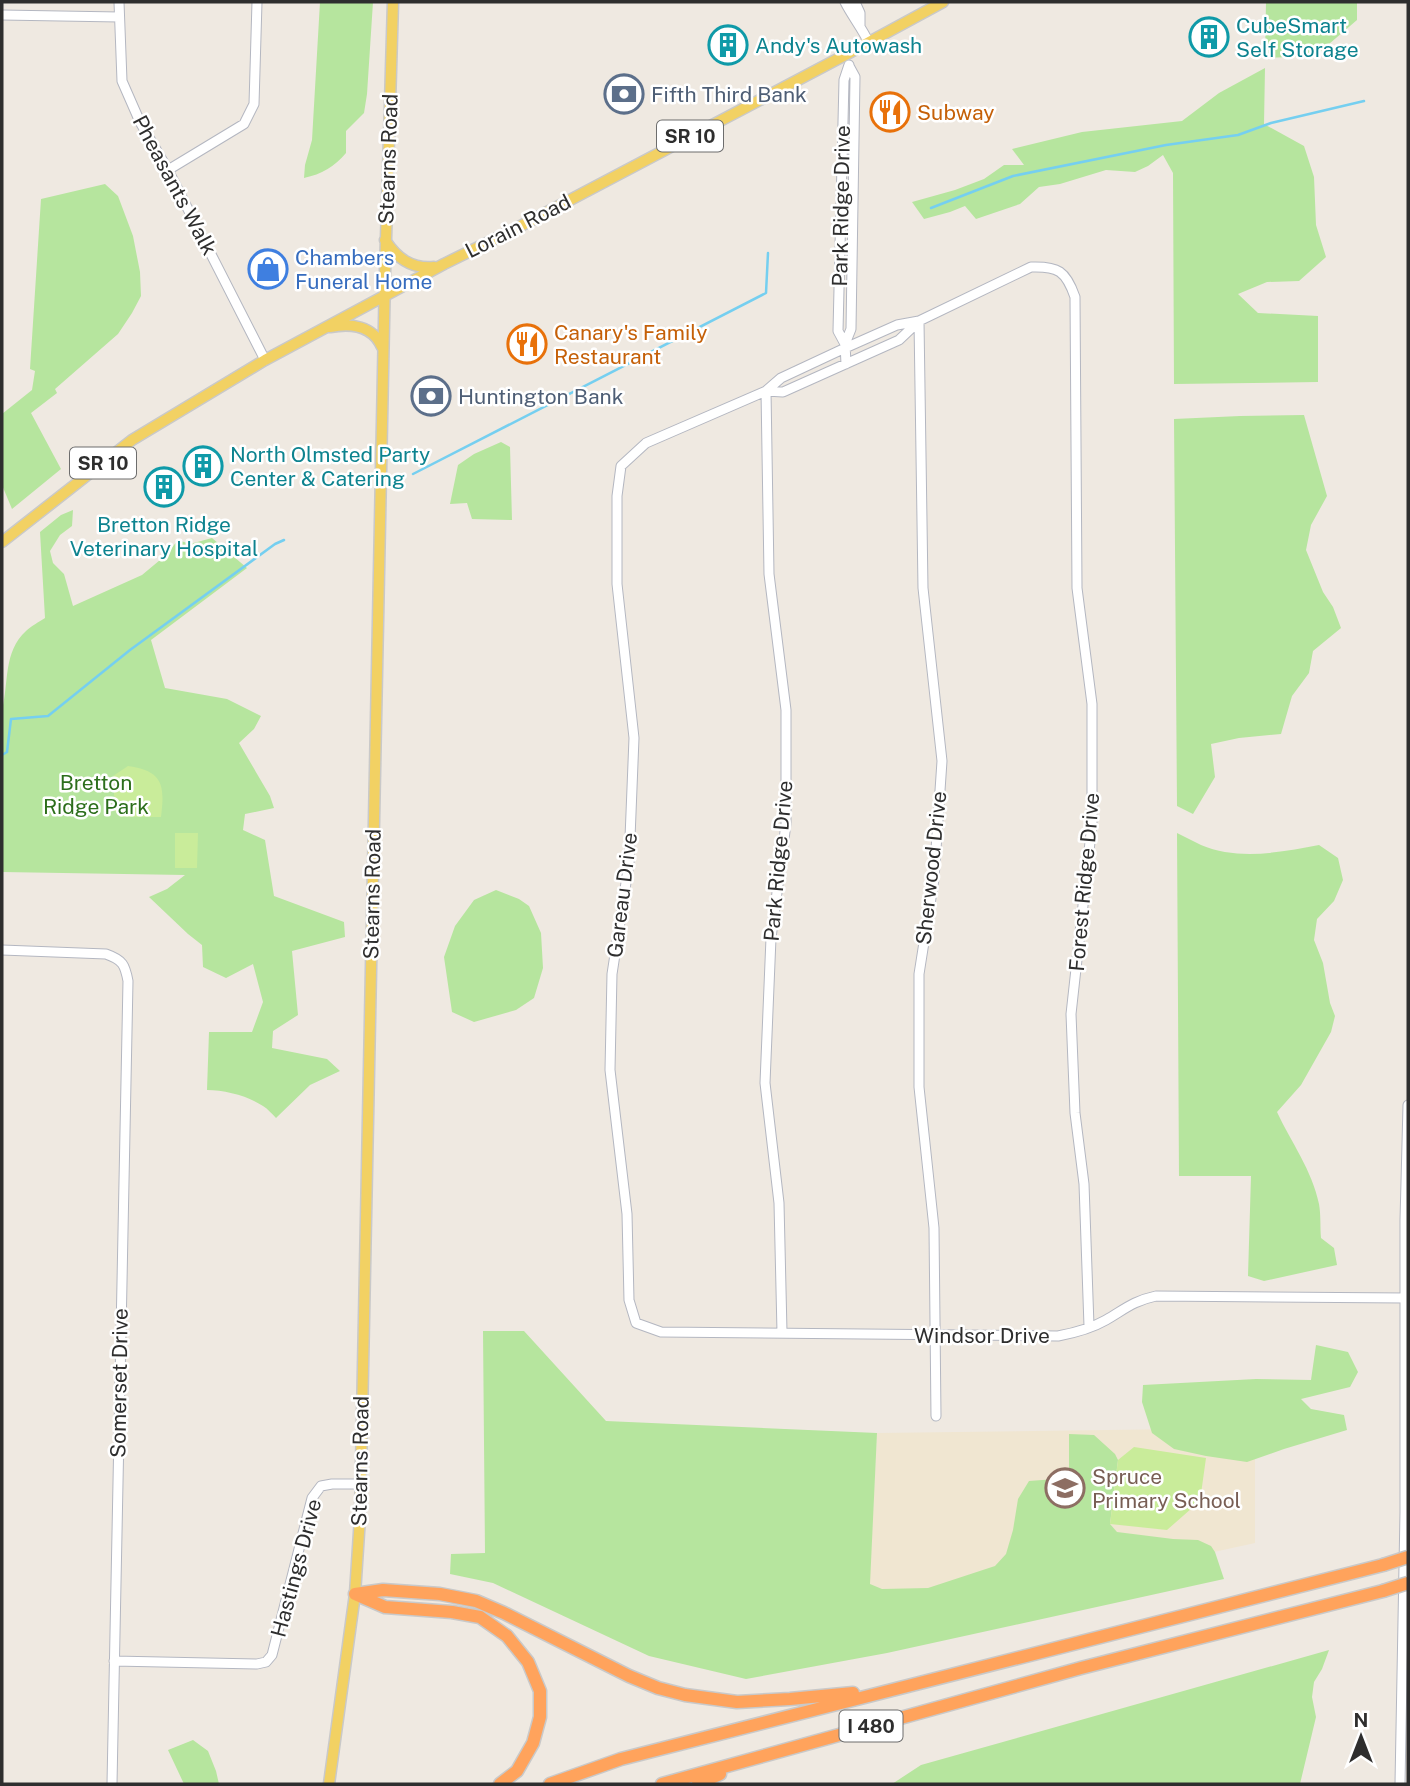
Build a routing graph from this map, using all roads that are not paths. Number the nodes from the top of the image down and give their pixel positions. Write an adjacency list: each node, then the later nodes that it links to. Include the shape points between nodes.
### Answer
1 (119, 2): 8 (street, Pheasants Walk)
2 (257, 2): 12 (street, via 254,104 244,124)
3 (393, 2): 13 (main road, Stearns Road)
4 (845, 2): 9 (street)
5 (855, 2): 9 (street)
6 (943, 2): 10 (main road, Lorain Road / SR 10)
7 (2, 15): 8 (street)
8 (119, 17): 12 (street, Pheasants Walk, via 122,82)
9 (860, 25): 10 (street)
10 (869, 43): 11 (main road, Lorain Road / SR 10)
11 (849, 53): 14 (main road, Lorain Road / SR 10); 18 (street, Park Ridge Drive, via 844,80 838,331)
12 (168, 170): 20 (street, Pheasants Walk)
13 (385, 240): 14 (main road, via 393,254 409,263 432,268); 15 (main road, Stearns Road)
14 (444, 264): 15 (main road, Lorain Road / SR 10)
15 (384, 296): 17 (main road, Lorain Road / SR 10); 19 (main road, Stearns Road)
16 (919, 321): 18 (street); 21 (street, via 899,340); 29 (street, Forest Ridge Drive, via 1031,267 1063,272 1075,297 1077,588 1092,704 1092,824 1071,1014); 31 (street, Sherwood Drive, via 923,588 942,761 934,879 919,974 919,1087 934,1228)
17 (324, 328): 19 (main road, via 357,327 378,337); 20 (main road, Lorain Road / SR 10)
18 (845, 346): 21 (street, Park Ridge Drive); 22 (street, via 781,378)
19 (383, 349): 33 (main road, Stearns Road)
20 (265, 359): 23 (main road, Lorain Road / SR 10, via 132,440)
21 (846, 364): 22 (street, via 783,392)
22 (766, 391): 28 (street, Gareau Drive, via 646,443 621,466 617,584 634,738 629,863 612,974 610,1070 627,1214 629,1300); 30 (street, Park Ridge Drive, via 769,573 786,710 786,824 771,938 765,1083 779,1203)
23 (2, 542)
24 (2, 950): 37 (street, Somerset Drive, via 106,954 119,959 128,982)
25 (1408, 1105): 26 (street)
26 (1408, 1150): 27 (street)
27 (1405, 1298): 29 (street, Windsor Drive, via 1156,1296); 46 (street)
28 (636, 1323): 30 (street, Windsor Drive, via 661,1332)
29 (1089, 1326): 31 (street, Windsor Drive, via 1058,1336)
30 (782, 1332): 31 (street, Windsor Drive)
31 (935, 1335): 32 (street, Sherwood Drive)
32 (936, 1416)
33 (360, 1484): 36 (main road, Stearns Road); 37 (street, Hastings Drive, via 320,1486 312,1498 272,1655 266,1662)
34 (1408, 1558): 38 (highway, I 480, bridge)
35 (1408, 1583): 39 (highway, I 480, bridge)
36 (355, 1594): 38 (highway, via 383,1590 476,1601 629,1676 685,1695 737,1702); 41 (main road, Stearns Road); 42 (highway, via 385,1607 480,1617 507,1636 528,1662 540,1691 540,1717 517,1771)
37 (114, 1661): 40 (street, Somerset Drive)
38 (895, 1689): 43 (highway, I 480, via 621,1759)
39 (762, 1756): 44 (highway, I 480); 45 (highway)
40 (112, 1784)
41 (329, 1784)
42 (500, 1784)
43 (550, 1784)
44 (662, 1784)
45 (698, 1784)
46 (1400, 1784)

